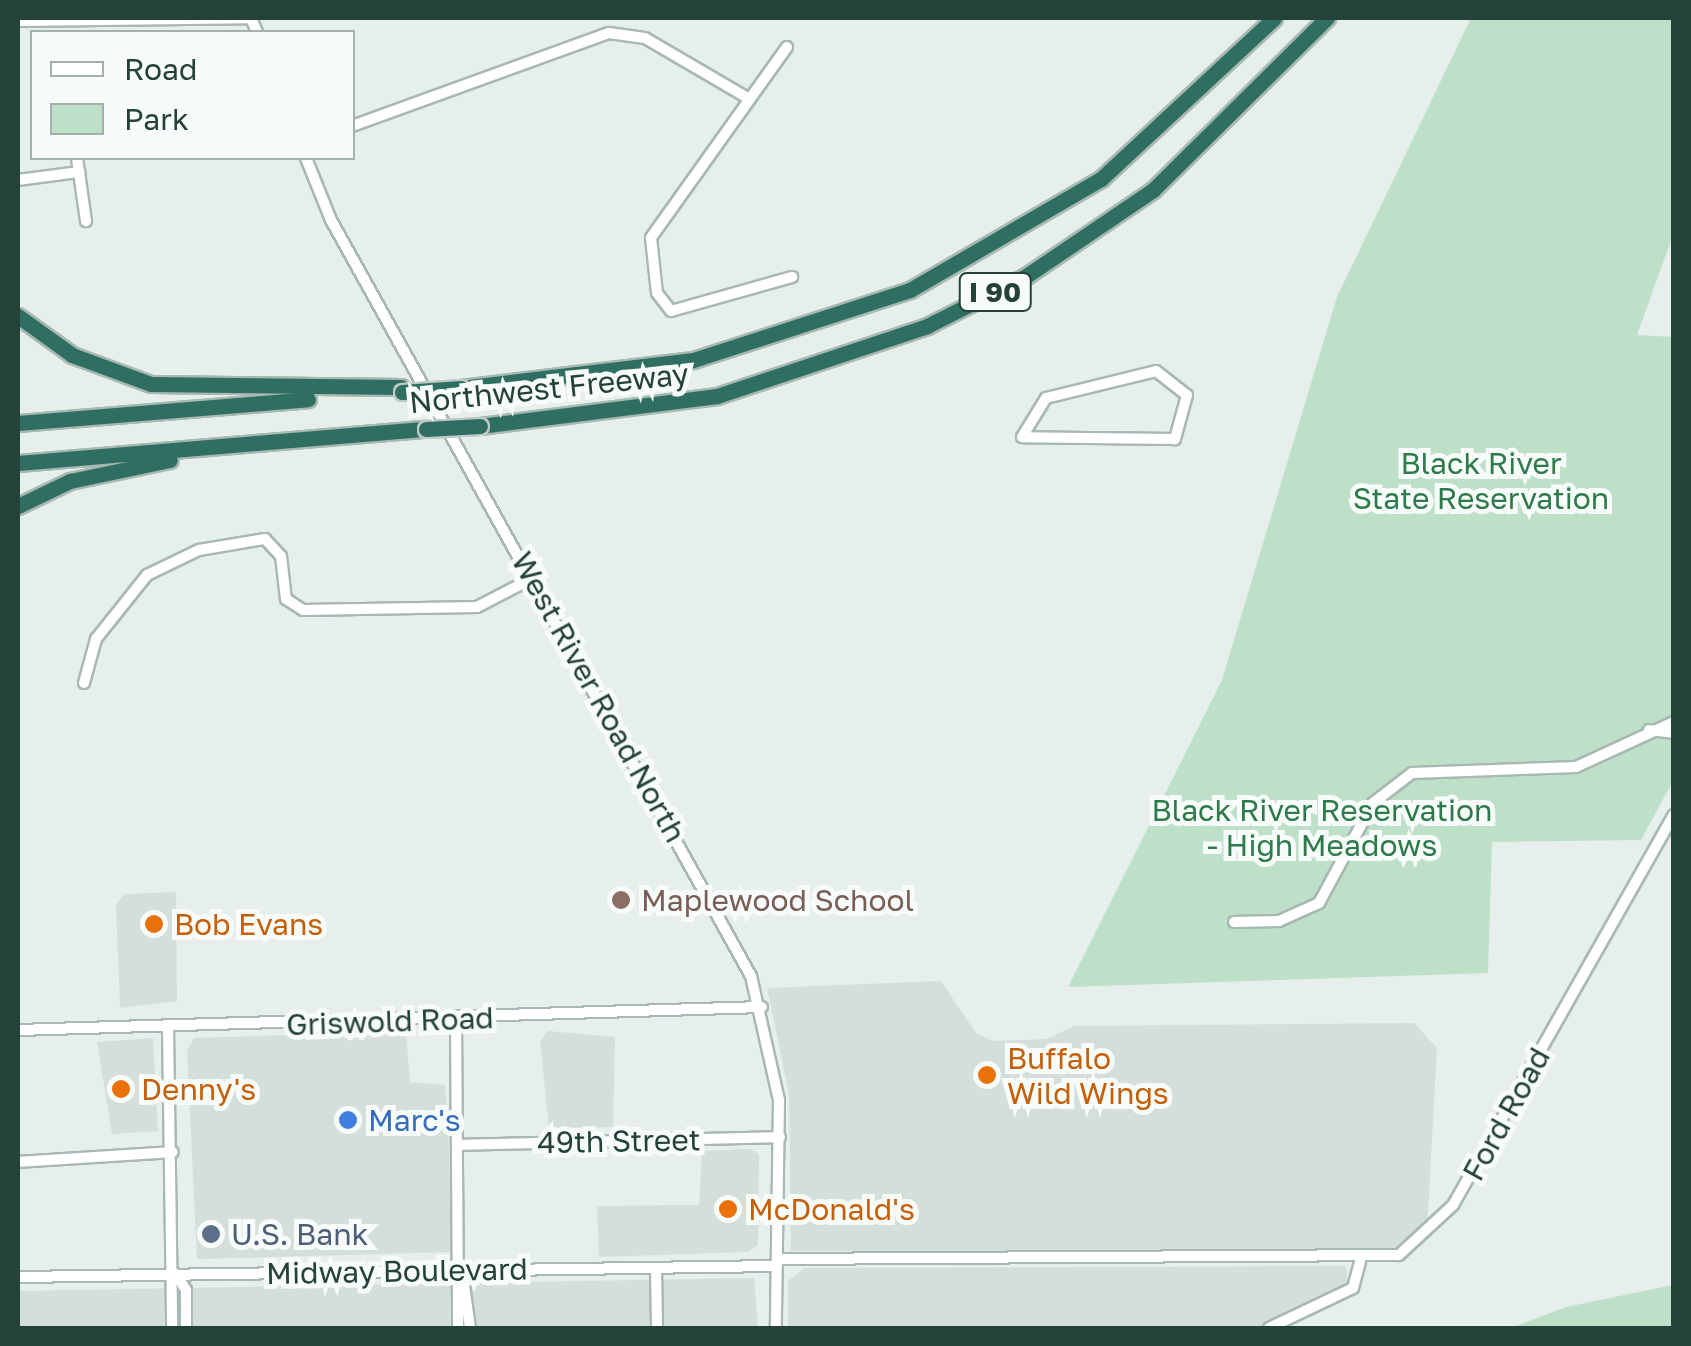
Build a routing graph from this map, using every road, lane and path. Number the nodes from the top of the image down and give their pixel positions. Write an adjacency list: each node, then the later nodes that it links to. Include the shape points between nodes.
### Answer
1 (249, 18): 5 (street)
2 (1274, 18): 16 (highway, Northwest Freeway / I 90, bridge, via 1101,178 939,276 740,349 519,383)
3 (1327, 18): 19 (highway, Northwest Freeway / I 90, bridge, via 1153,190 1026,276 927,326 717,396)
4 (18, 21): 5 (street)
5 (56, 26)
6 (786, 47): 7 (street)
7 (746, 97): 8 (street, via 645,38 608,33); 14 (street, via 652,226 657,293 666,308 684,313)
8 (355, 125)
9 (78, 160): 11 (street)
10 (307, 160): 22 (street, West River Road North, via 331,220)
11 (79, 172): 12 (street); 13 (street)
12 (18, 180)
13 (86, 221)
14 (792, 277)
15 (18, 316): 16 (highway, via 72,356 151,384)
16 (401, 390): 17 (highway, Northwest Freeway)
17 (18, 422)
18 (1044, 432): 18 (street, via 1022,437 1055,395 1156,372 1187,395 1175,439)
19 (368, 435): 20 (highway, Northwest Freeway / I 90); 21 (highway, via 114,468)
20 (18, 463)
21 (18, 506)
22 (533, 578): 23 (street, via 477,607 303,610 286,598 281,556 265,539 199,550 147,575 96,640); 29 (street, West River Road North, via 731,932)
23 (84, 683)
24 (1674, 722): 25 (street)
25 (1643, 730): 26 (street); 28 (street, via 1576,767 1412,773 1373,803 1319,903 1279,921)
26 (1674, 733)
27 (1674, 815): 37 (street, Ford Road, via 1453,1205 1405,1252)
28 (1234, 922)
29 (762, 1008): 30 (street, Griswold Road); 33 (street, West River Road North)
30 (456, 1020): 31 (street, Griswold Road); 34 (street)
31 (168, 1027): 32 (street, Griswold Road); 35 (street)
32 (18, 1030)
33 (780, 1138): 34 (street, 49th Street); 38 (street, West River Road North)
34 (459, 1145): 40 (street)
35 (174, 1152): 36 (street); 41 (street)
36 (18, 1162)
37 (1360, 1261): 38 (street, Midway Boulevard); 49 (street, via 1353,1288)
38 (777, 1262): 39 (street, Midway Boulevard); 48 (street, West River Road North)
39 (656, 1268): 40 (street, Midway Boulevard); 47 (street)
40 (462, 1270): 41 (street, Midway Boulevard); 45 (street); 46 (street)
41 (176, 1274): 42 (street, Midway Boulevard); 43 (street); 44 (street, via 186,1290)
42 (18, 1276)
43 (172, 1328)
44 (186, 1328)
45 (458, 1328)
46 (470, 1328)
47 (658, 1328)
48 (776, 1328)
49 (1268, 1328)

